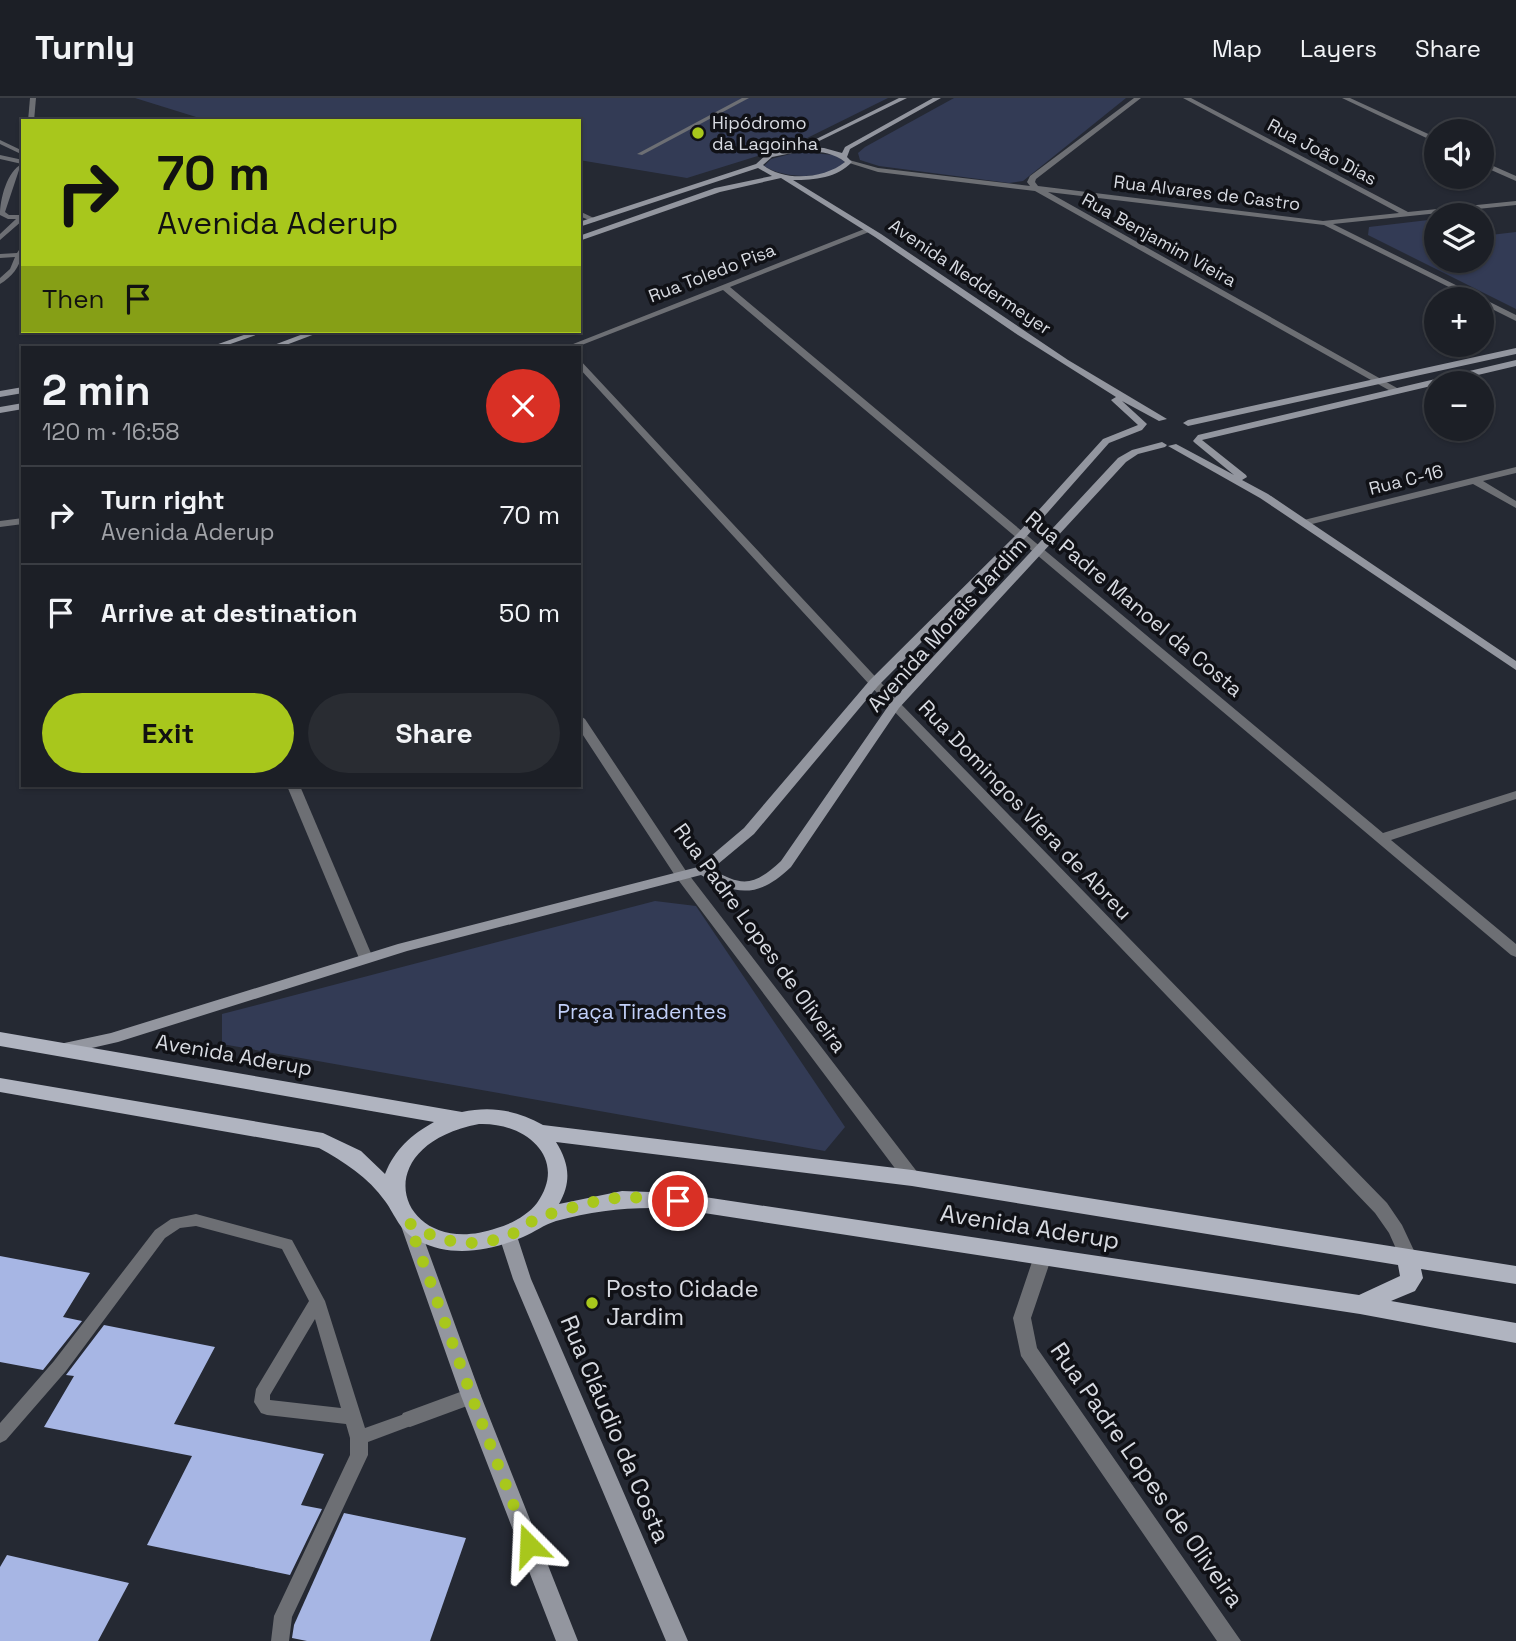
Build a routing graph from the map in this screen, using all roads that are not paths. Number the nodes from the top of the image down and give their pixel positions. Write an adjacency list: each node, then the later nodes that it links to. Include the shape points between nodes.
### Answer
1 (33, 98): 8 (lane)
2 (746, 98): 14 (lane)
3 (904, 98): 12 (main road)
4 (938, 98): 16 (main road, via 848,148)
5 (1138, 98): 26 (street, via 1032,178)
6 (1186, 98): 30 (street, Rua João Dias)
7 (1345, 98): 9 (street)
8 (31, 119)
9 (1424, 135)
10 (15, 140): 11 (lane)
11 (2, 144): 13 (lane)
12 (797, 150): 16 (main road, via 818,150); 19 (main road, via 769,156)
13 (21, 152)
14 (640, 154)
15 (0, 157): 17 (lane)
16 (846, 159): 20 (main road); 22 (street, Rua Alvares de Castro)
17 (21, 162)
18 (21, 165): 31 (lane, via 1,213)
19 (758, 166): 23 (main road, Avenida Neddermeyer); 33 (main road)
20 (839, 169): 22 (street, Rua Alvares de Castro); 24 (main road)
21 (1494, 169): 25 (street)
22 (878, 170): 26 (street, Rua Alvares de Castro)
23 (782, 176): 24 (main road); 27 (main road, Avenida Neddermeyer); 41 (main road, via 718,190)
24 (816, 176): 27 (main road, via 811,187)
25 (1516, 179)
26 (1035, 188): 34 (street, Rua Alvares de Castro); 62 (street, Rua Benjamim Vieira)
27 (814, 194): 39 (main road, Avenida Neddermeyer)
28 (1516, 203): 30 (street)
29 (581, 214): 33 (lane)
30 (1406, 214): 34 (street)
31 (21, 217)
32 (21, 218): 36 (lane)
33 (594, 220): 35 (main road)
34 (1323, 223): 49 (street)
35 (581, 224)
36 (9, 226): 37 (lane); 38 (lane); 40 (lane)
37 (21, 226)
38 (0, 228)
39 (870, 230): 48 (street, Rua Toledo Pisa); 64 (main road, Avenida Neddermeyer)
40 (0, 238)
41 (581, 238)
42 (21, 250): 43 (lane)
43 (19, 255): 44 (lane); 45 (lane)
44 (0, 256)
45 (13, 270): 46 (lane); 47 (lane)
46 (0, 271)
47 (0, 282)
48 (725, 287): 56 (street, Rua Toledo Pisa); 80 (street, Rua Padre Manoel da Costa)
49 (1453, 287)
50 (1494, 307): 51 (street)
51 (1516, 318)
52 (257, 333): 54 (main road)
53 (313, 333): 55 (main road)
54 (217, 346)
55 (276, 346)
56 (573, 346)
57 (1516, 351): 58 (main road, Avenida Morais Jardim)
58 (1467, 362): 61 (main road); 62 (main road, Avenida Morais Jardim)
59 (1516, 363): 61 (main road, Avenida Morais Jardim)
60 (581, 364): 83 (street, Rua Domingos Viera de Abreu)
61 (1483, 370): 65 (main road, Avenida Morais Jardim)
62 (1377, 381): 65 (street, Rua Benjamim Vieira); 69 (main road, Avenida Morais Jardim)
63 (21, 390): 66 (main road)
64 (1105, 390): 69 (main road, Avenida Neddermeyer); 70 (main road, Avenida Neddermeyer)
65 (1394, 390): 71 (main road, Avenida Morais Jardim)
66 (0, 394)
67 (21, 406): 68 (main road)
68 (0, 410)
69 (1175, 420): 70 (main road, Avenida Morais Jardim); 71 (main road, via 1199,429)
70 (1140, 426): 72 (main road, Avenida Neddermeyer, via 1146,440); 80 (main road, Avenida Morais Jardim, via 1106,441)
71 (1200, 439): 72 (main road, Avenida Morais Jardim); 75 (main road)
72 (1167, 445): 75 (main road); 81 (main road, Avenida Morais Jardim, via 1122,460)
73 (1516, 470): 74 (street, Rua C-16)
74 (1474, 481): 76 (street); 78 (street, Rua C-16)
75 (1264, 496): 78 (main road)
76 (1516, 505)
77 (21, 521): 79 (street)
78 (1304, 523): 82 (main road)
79 (0, 524)
80 (1022, 535): 81 (street, Rua Padre Manoel da Costa); 83 (main road, Avenida Morais Jardim)
81 (1040, 551): 84 (main road, Avenida Morais Jardim); 88 (street, Rua Padre Manoel da Costa)
82 (1516, 666)
83 (874, 683): 84 (street, Rua Domingos Viera de Abreu); 89 (main road, Avenida Morais Jardim, via 749,831)
84 (895, 705): 89 (main road, Avenida Morais Jardim, via 773,878 755,886 729,887); 104 (street, Rua Domingos Viera de Abreu, via 1381,1208)
85 (581, 722): 90 (street, Rua Padre Lopes de Oliveira)
86 (293, 787): 92 (street)
87 (1516, 795): 88 (street)
88 (1381, 838): 91 (street, Rua Padre Manoel da Costa)
89 (703, 870): 90 (main road)
90 (681, 874): 92 (main road); 98 (street, Rua Padre Lopes de Oliveira)
91 (1516, 952)
92 (366, 958): 94 (main road, via 112,1038)
93 (0, 1039): 94 (main road, Avenida Aderup)
94 (58, 1050): 96 (main road, Avenida Aderup)
95 (0, 1085): 99 (main road, via 323,1141 354,1157)
96 (460, 1119): 97 (main road, Avenida Aderup, via 501,1117); 99 (main road, Avenida Aderup, via 417,1141 402,1157)
97 (540, 1132): 98 (main road, Avenida Aderup); 100 (main road, Avenida Aderup, via 553,1146 559,1182 552,1201)
98 (912, 1178): 104 (main road, Avenida Aderup)
99 (394, 1196): 101 (main road)
100 (537, 1218): 102 (main road, Avenida Aderup); 103 (main road, Avenida Aderup, via 600,1200 640,1197)
101 (409, 1223): 102 (main road, Avenida Aderup, via 429,1236 453,1243 481,1243); 109 (main road)
102 (508, 1236): 116 (main road, Rua Cláudio da Costa, via 522,1279)
103 (1043, 1256): 107 (main road, Avenida Aderup); 117 (street, Rua Padre Lopes de Oliveira, via 1022,1318 1028,1350)
104 (1408, 1257): 105 (main road, Avenida Aderup); 107 (main road, via 1412,1278 1407,1283)
105 (1516, 1275)
106 (317, 1301): 110 (lane); 110 (lane, via 262,1394 262,1402 267,1408); 112 (lane, via 287,1244 196,1220 176,1223 160,1234 60,1367)
107 (1360, 1305): 108 (main road, Avenida Aderup)
108 (1516, 1333)
109 (471, 1396): 111 (street); 115 (main road)
110 (352, 1417): 113 (lane)
111 (410, 1419): 113 (lane)
112 (0, 1435)
113 (359, 1438): 114 (lane, via 359,1455 283,1616)
114 (280, 1641)
115 (567, 1641)
116 (677, 1641)
117 (1230, 1641)

